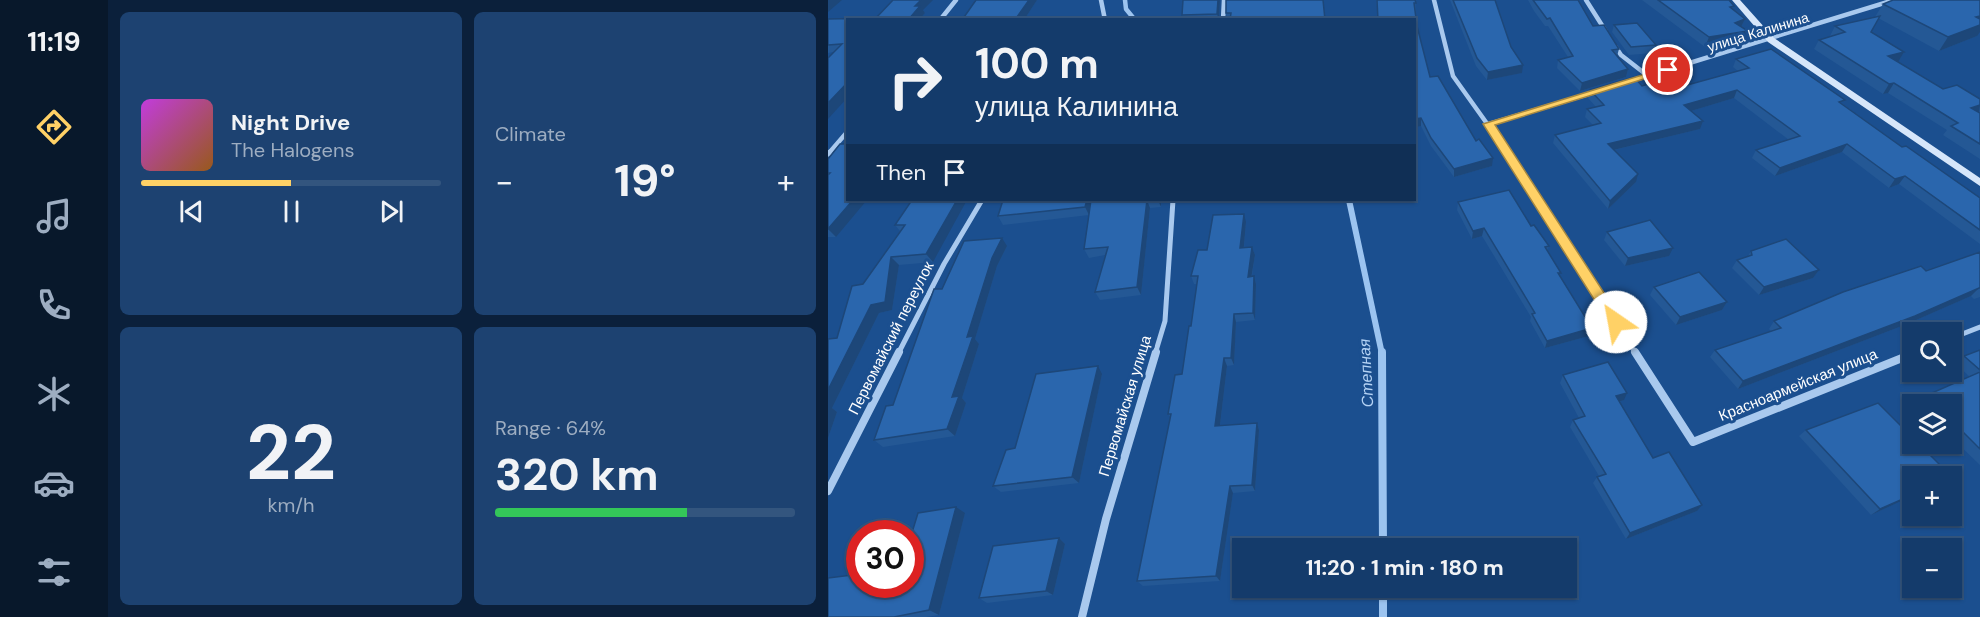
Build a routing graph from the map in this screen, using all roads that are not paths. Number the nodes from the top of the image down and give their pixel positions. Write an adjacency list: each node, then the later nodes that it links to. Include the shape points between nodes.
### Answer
1 (956, 0): 8 (street)
2 (1101, 0): 9 (street)
3 (1224, 0): 10 (street)
4 (1434, 0): 15 (street, via 1453,76)
5 (1586, 0): 12 (street, via 1621,55)
6 (1736, 0): 11 (main road)
7 (1894, 0): 11 (street, улица Калинина)
8 (942, 18)
9 (1106, 18)
10 (1223, 18)
11 (1771, 40): 12 (street, улица Калинина); 20 (main road)
12 (1648, 76): 13 (street, улица Калинина)
13 (1625, 83)
14 (1602, 90): 15 (street)
15 (1489, 124): 25 (street, Красноармейская улица, via 1693,442)
16 (846, 133): 17 (street)
17 (831, 148): 18 (street); 19 (street)
18 (840, 148)
19 (828, 154)
20 (1980, 183)
21 (981, 201): 26 (street, Первомайский переулок, via 944,264)
22 (1173, 201): 27 (street, Первомайская улица, via 1165,321 1106,519)
23 (1980, 327): 24 (street)
24 (1962, 334)
25 (1902, 358)
26 (828, 491)
27 (1082, 617)

